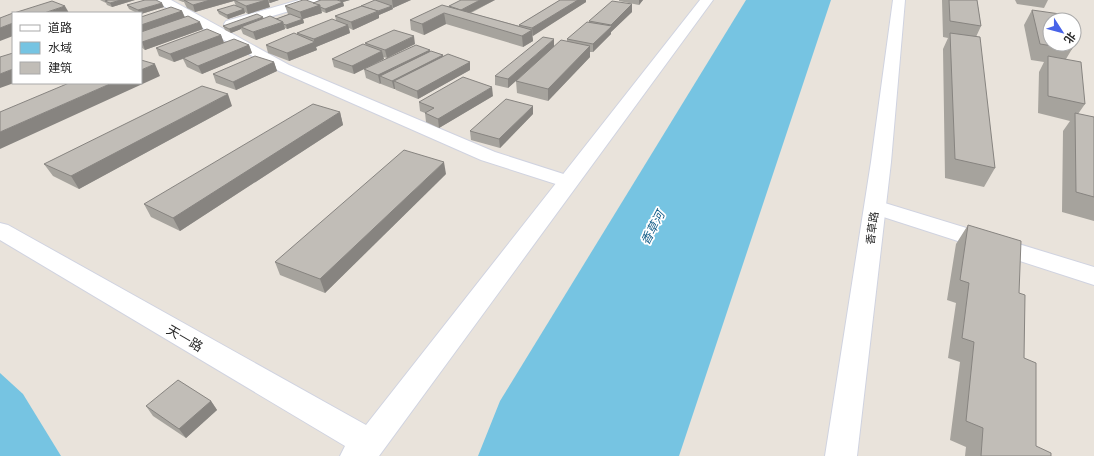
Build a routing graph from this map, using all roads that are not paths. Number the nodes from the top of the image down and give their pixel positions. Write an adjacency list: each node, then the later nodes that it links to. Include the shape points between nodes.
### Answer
1 (162, 0): 5 (street)
2 (312, 0): 5 (street)
3 (707, 0): 6 (street)
4 (899, 0): 7 (street, 香草路)
5 (215, 30): 6 (street, via 284,68 423,129 488,156)
6 (569, 182): 10 (street)
7 (875, 207): 9 (street); 11 (street, 香草路)
8 (0, 230): 10 (street, 天一路)
9 (1094, 276)
10 (363, 450)
11 (841, 456)

